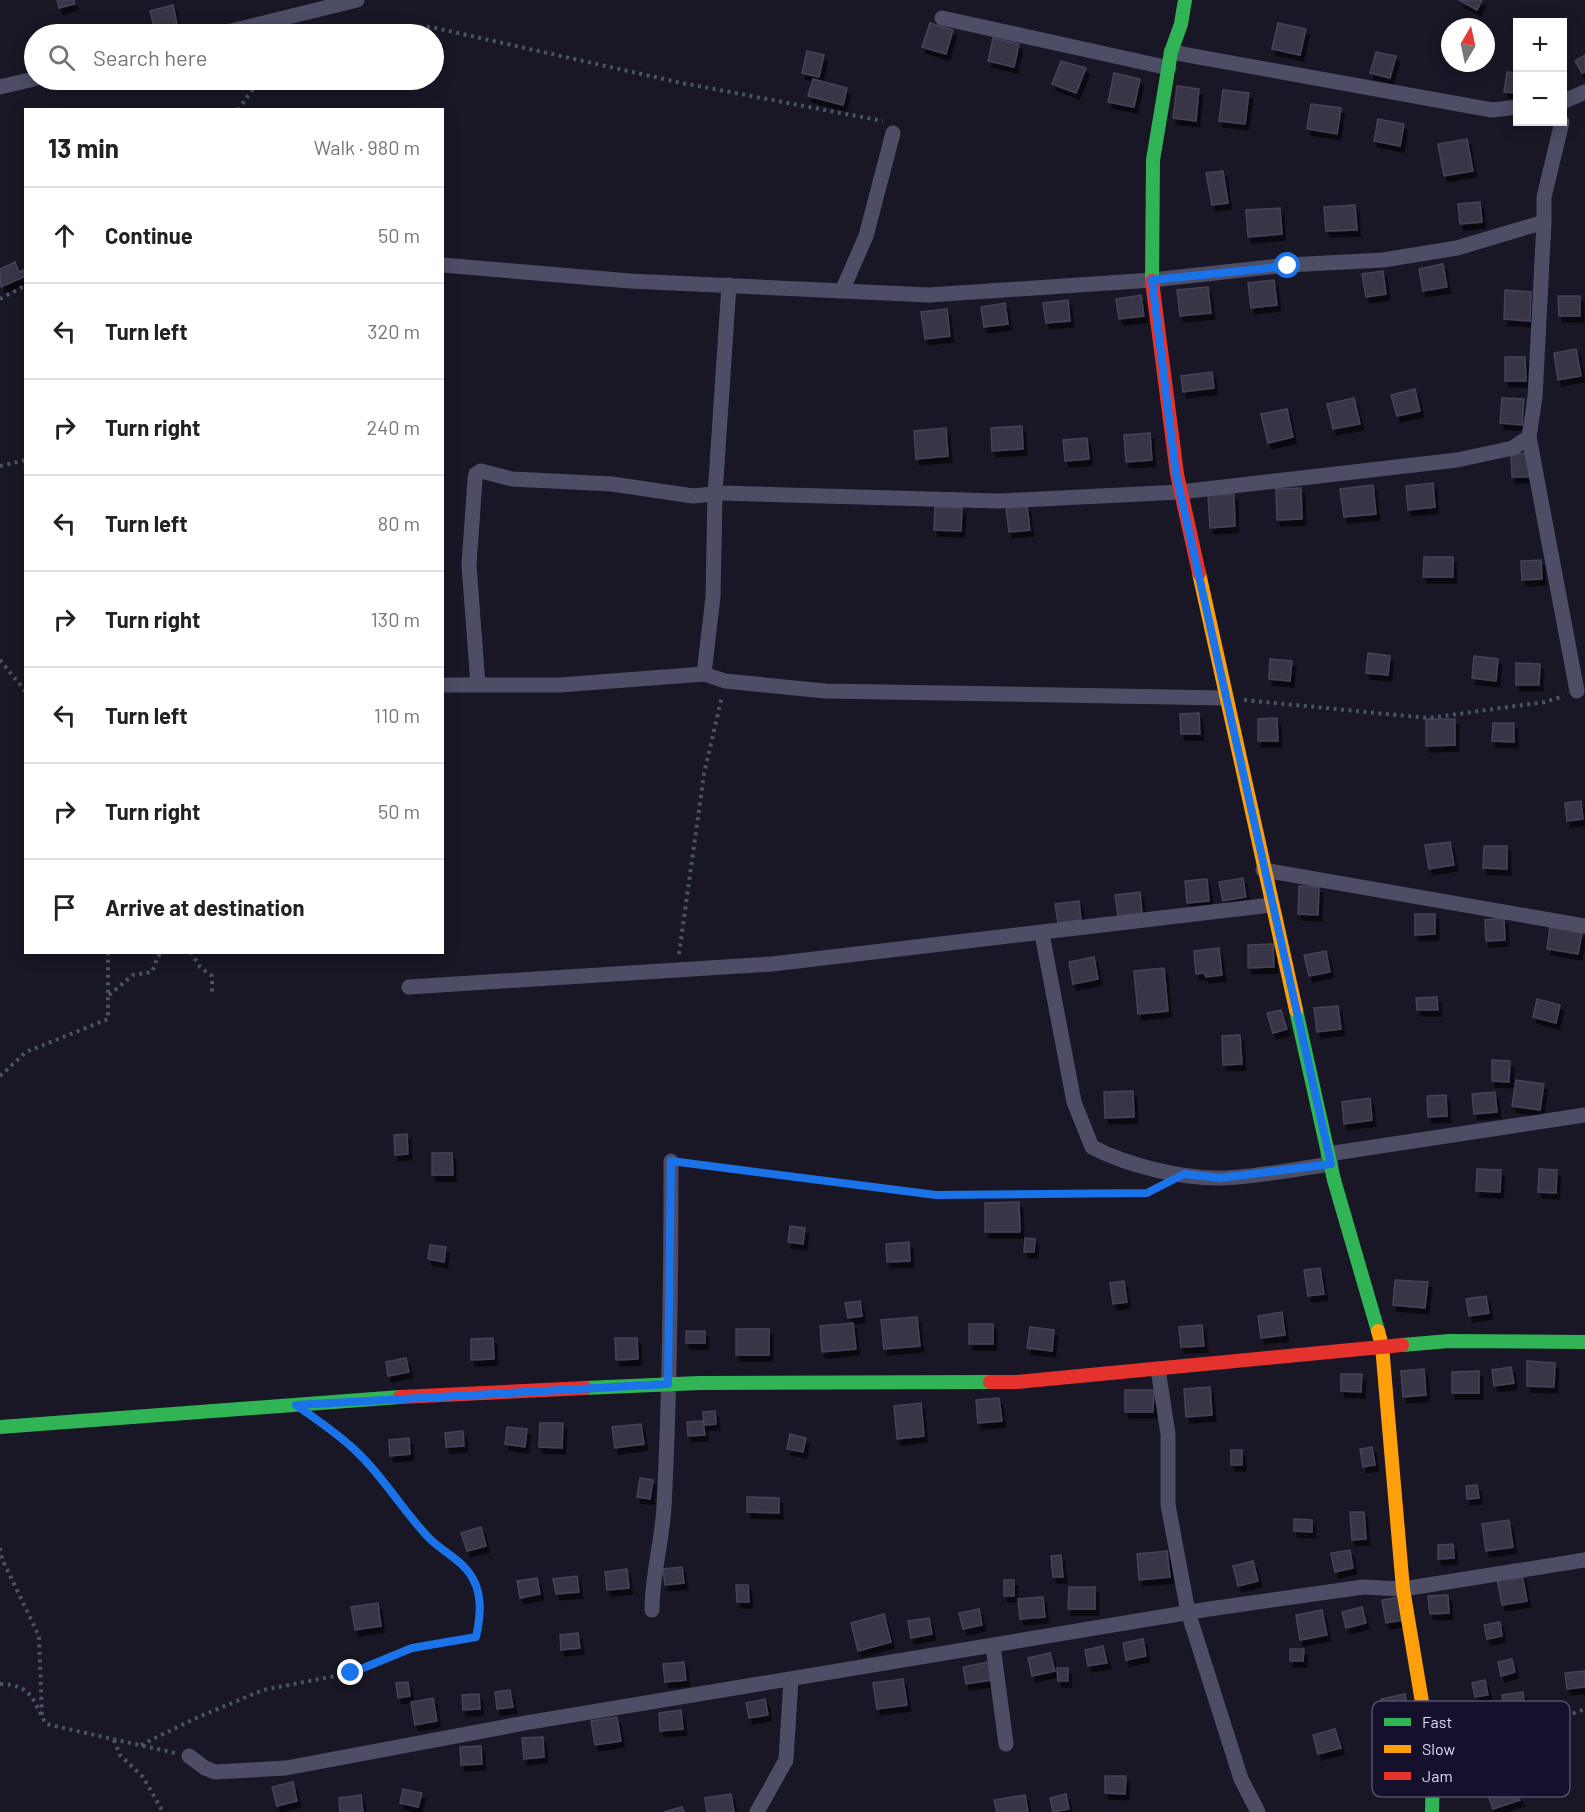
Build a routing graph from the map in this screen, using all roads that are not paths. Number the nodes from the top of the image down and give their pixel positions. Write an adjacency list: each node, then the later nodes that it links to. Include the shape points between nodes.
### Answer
1 (357, 0): 4 (street)
2 (1185, 0): 5 (street)
3 (942, 18): 6 (street)
4 (260, 24)
5 (1171, 52): 6 (street); 11 (street, via 1492,110)
6 (1169, 68): 16 (street, via 1153,160)
7 (24, 81): 8 (street)
8 (0, 87)
9 (1585, 92): 10 (street)
10 (1567, 101)
11 (1513, 108)
12 (1561, 126): 14 (street, via 1544,197)
13 (893, 133): 18 (street, via 867,236)
14 (1544, 222): 16 (street, via 1456,249 1383,260); 19 (street, via 1535,397)
15 (444, 266): 17 (street)
16 (1152, 280): 18 (street, via 929,295); 20 (street)
17 (729, 285): 18 (street); 21 (street)
18 (842, 291)
19 (1529, 437): 20 (street, via 1513,448 1457,460); 25 (street)
20 (1180, 492): 21 (street, via 999,501); 26 (street)
21 (715, 494): 22 (street, via 713,597); 24 (street, via 693,496 612,484 512,479 481,471 476,474 469,565)
22 (704, 674): 24 (street, via 560,685); 26 (street, via 725,681 825,691)
23 (444, 685): 24 (street)
24 (478, 685)
25 (1577, 691)
26 (1226, 698): 27 (street)
27 (1263, 870): 28 (street); 29 (street)
28 (1271, 905): 30 (street); 33 (street)
29 (1585, 926)
30 (1042, 934): 31 (street, via 772,964); 33 (street, via 1074,1102 1092,1147 1153,1170 1220,1178)
31 (409, 987)
32 (1585, 1115): 33 (street)
33 (1330, 1159): 36 (street)
34 (671, 1161): 38 (street)
35 (1585, 1342): 36 (street, via 1449,1341)
36 (1382, 1346): 37 (street); 41 (street)
37 (1158, 1369): 38 (street, via 1017,1382); 43 (street, via 1167,1434 1168,1505)
38 (668, 1384): 39 (street); 42 (street, via 664,1510 652,1581)
39 (0, 1427)
40 (1585, 1560): 41 (street)
41 (1403, 1589): 43 (street, via 1363,1587); 46 (street)
42 (652, 1610)
43 (1188, 1612): 44 (street); 51 (street, via 1242,1779)
44 (993, 1646): 45 (street); 47 (street)
45 (791, 1679): 48 (street, via 525,1722 286,1768 215,1772); 50 (street, via 786,1760)
46 (1422, 1701)
47 (1006, 1744)
48 (189, 1756)
49 (1433, 1797): 52 (street)
50 (757, 1812)
51 (1258, 1812)
52 (1432, 1812)

